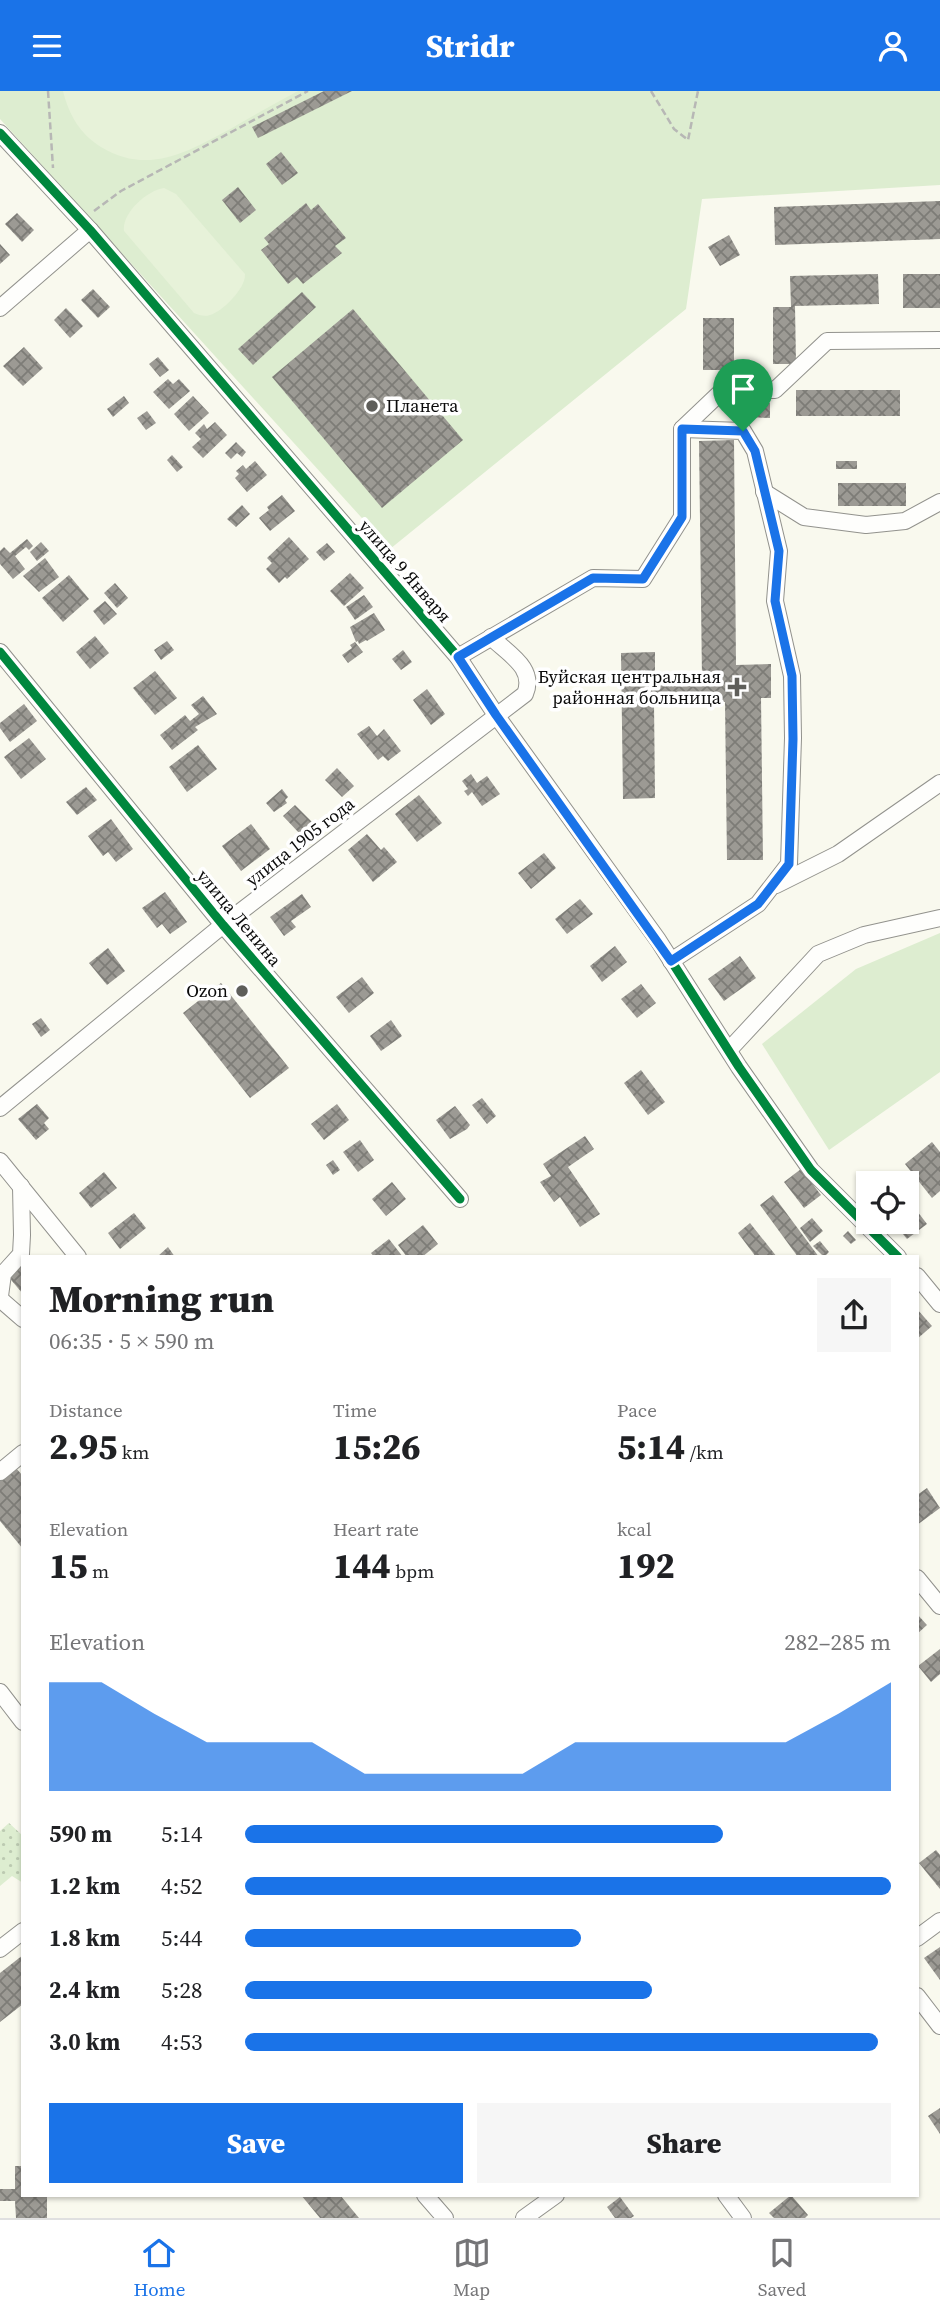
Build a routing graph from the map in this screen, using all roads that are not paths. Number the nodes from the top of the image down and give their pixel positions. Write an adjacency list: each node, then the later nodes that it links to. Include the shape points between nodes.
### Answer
1 (0, 134): 2 (street, улица 9 Января)
2 (86, 226): 3 (street); 10 (street, улица 9 Января)
3 (0, 308)
4 (940, 339): 5 (street, via 827,341 775,390 723,390)
5 (682, 429): 6 (street, via 743,431 755,451); 8 (street, via 682,517 643,579 593,578)
6 (764, 492): 7 (street, via 804,517 866,525 905,521); 13 (street, via 779,551 775,601 792,676 793,726 789,864)
7 (940, 502)
8 (491, 638): 10 (street); 11 (street, улица 1905 года, via 527,671 529,684 525,694)
9 (0, 652): 15 (street, улица Ленина)
10 (458, 657): 11 (street, улица 9 Января)
11 (496, 715): 15 (street, улица 1905 года); 16 (street, улица 9 Января)
12 (940, 783): 13 (street, via 838,855)
13 (771, 888): 16 (street, via 758,904)
14 (940, 918): 17 (street, via 864,935 818,954)
15 (223, 925): 18 (street, улица 1905 года); 21 (street, улица Ленина)
16 (671, 961): 17 (street, улица 9 Января)
17 (729, 1050): 23 (street, улица 9 Января, via 811,1170)
18 (0, 1108)
19 (0, 1161): 20 (street)
20 (21, 1187): 22 (street); 25 (street, via 20,1254 3,1274)
21 (460, 1199)
22 (76, 1255)
23 (896, 1255)
24 (919, 1281): 26 (street)
25 (0, 1297): 27 (street)
26 (940, 1304)
27 (21, 1317)
28 (21, 1455): 29 (street)
29 (0, 1472)
30 (919, 1580): 31 (street)
31 (940, 1606)
32 (0, 1692): 33 (street)
33 (21, 1719)
34 (940, 1921): 36 (street)
35 (21, 1933): 37 (street)
36 (919, 1937)
37 (0, 1949)
38 (919, 1999): 39 (street)
39 (940, 2026)
40 (427, 2197): 43 (street)
41 (553, 2197): 44 (street)
42 (727, 2197): 45 (street)
43 (445, 2218)
44 (524, 2218)
45 (743, 2218)

